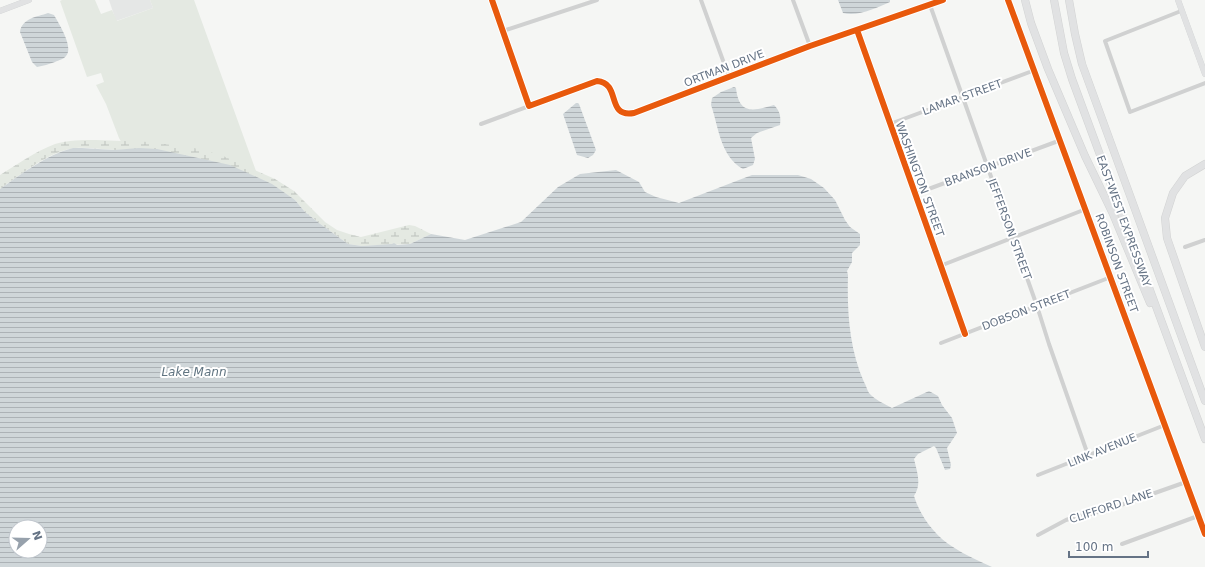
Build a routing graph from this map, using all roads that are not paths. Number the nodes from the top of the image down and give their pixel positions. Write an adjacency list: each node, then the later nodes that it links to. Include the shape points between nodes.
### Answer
1 (29, 0): 14 (street)
2 (492, 0): 16 (street)
3 (597, 0): 16 (street)
4 (701, 0): 20 (street)
5 (793, 0): 17 (street)
6 (943, 0): 12 (street, ORTMAN DRIVE)
7 (1008, 0): 18 (street, ROBINSON STREET)
8 (1025, 0): 41 (highway, via 1048,69 1113,214)
9 (1054, 0): 41 (highway, EAST-WEST EXPRESSWAY, via 1072,80)
10 (1069, 0): 40 (highway, EAST-WEST EXPRESSWAY, via 1082,64)
11 (1178, 0): 13 (street)
12 (930, 4): 15 (street, ORTMAN DRIVE); 22 (street, JEFFERSON STREET)
13 (1181, 10): 19 (street); 21 (street, via 1104,41 1130,112)
14 (0, 11)
15 (857, 30): 17 (street, ORTMAN DRIVE); 25 (street, WASHINGTON STREET)
16 (503, 31): 23 (street)
17 (810, 46): 20 (street, ORTMAN DRIVE)
18 (1035, 70): 22 (street, LAMAR STREET); 26 (street, ROBINSON STREET)
19 (1205, 74)
20 (729, 77): 23 (street, ORTMAN DRIVE, via 628,114 620,112 611,89 603,82)
21 (1205, 83)
22 (963, 97): 25 (street, LAMAR STREET); 28 (street, JEFFERSON STREET)
23 (529, 106): 24 (street, ORTMAN DRIVE)
24 (481, 124)
25 (890, 124): 29 (street, WASHINGTON STREET)
26 (1061, 140): 28 (street, BRANSON DRIVE); 30 (street, ROBINSON STREET)
27 (1205, 164): 39 (highway, via 1185,176 1173,193 1165,218 1167,238)
28 (988, 167): 29 (street, BRANSON DRIVE); 31 (street, JEFFERSON STREET)
29 (914, 194): 34 (street, WASHINGTON STREET)
30 (1086, 209): 31 (street); 35 (street, ROBINSON STREET)
31 (1013, 237): 34 (street); 36 (street, JEFFERSON STREET)
32 (1205, 240): 33 (street)
33 (1185, 247)
34 (940, 266): 37 (street, WASHINGTON STREET)
35 (1111, 277): 36 (street, DOBSON STREET); 42 (street, ROBINSON STREET)
36 (1037, 306): 37 (street, DOBSON STREET); 44 (street, JEFFERSON STREET)
37 (964, 334): 38 (street, DOBSON STREET)
38 (941, 343)
39 (1205, 347)
40 (1205, 401)
41 (1199, 422): 43 (highway, EAST-WEST EXPRESSWAY)
42 (1165, 425): 44 (street, LINK AVENUE); 46 (street, ROBINSON STREET)
43 (1205, 439)
44 (1088, 455): 45 (street, LINK AVENUE)
45 (1038, 475)
46 (1186, 482): 47 (street, ROBINSON STREET); 49 (street, CLIFFORD LANE, via 1118,506 1066,520)
47 (1198, 516): 48 (street, ROBINSON STREET); 50 (street)
48 (1205, 534)
49 (1038, 535)
50 (1122, 544)

